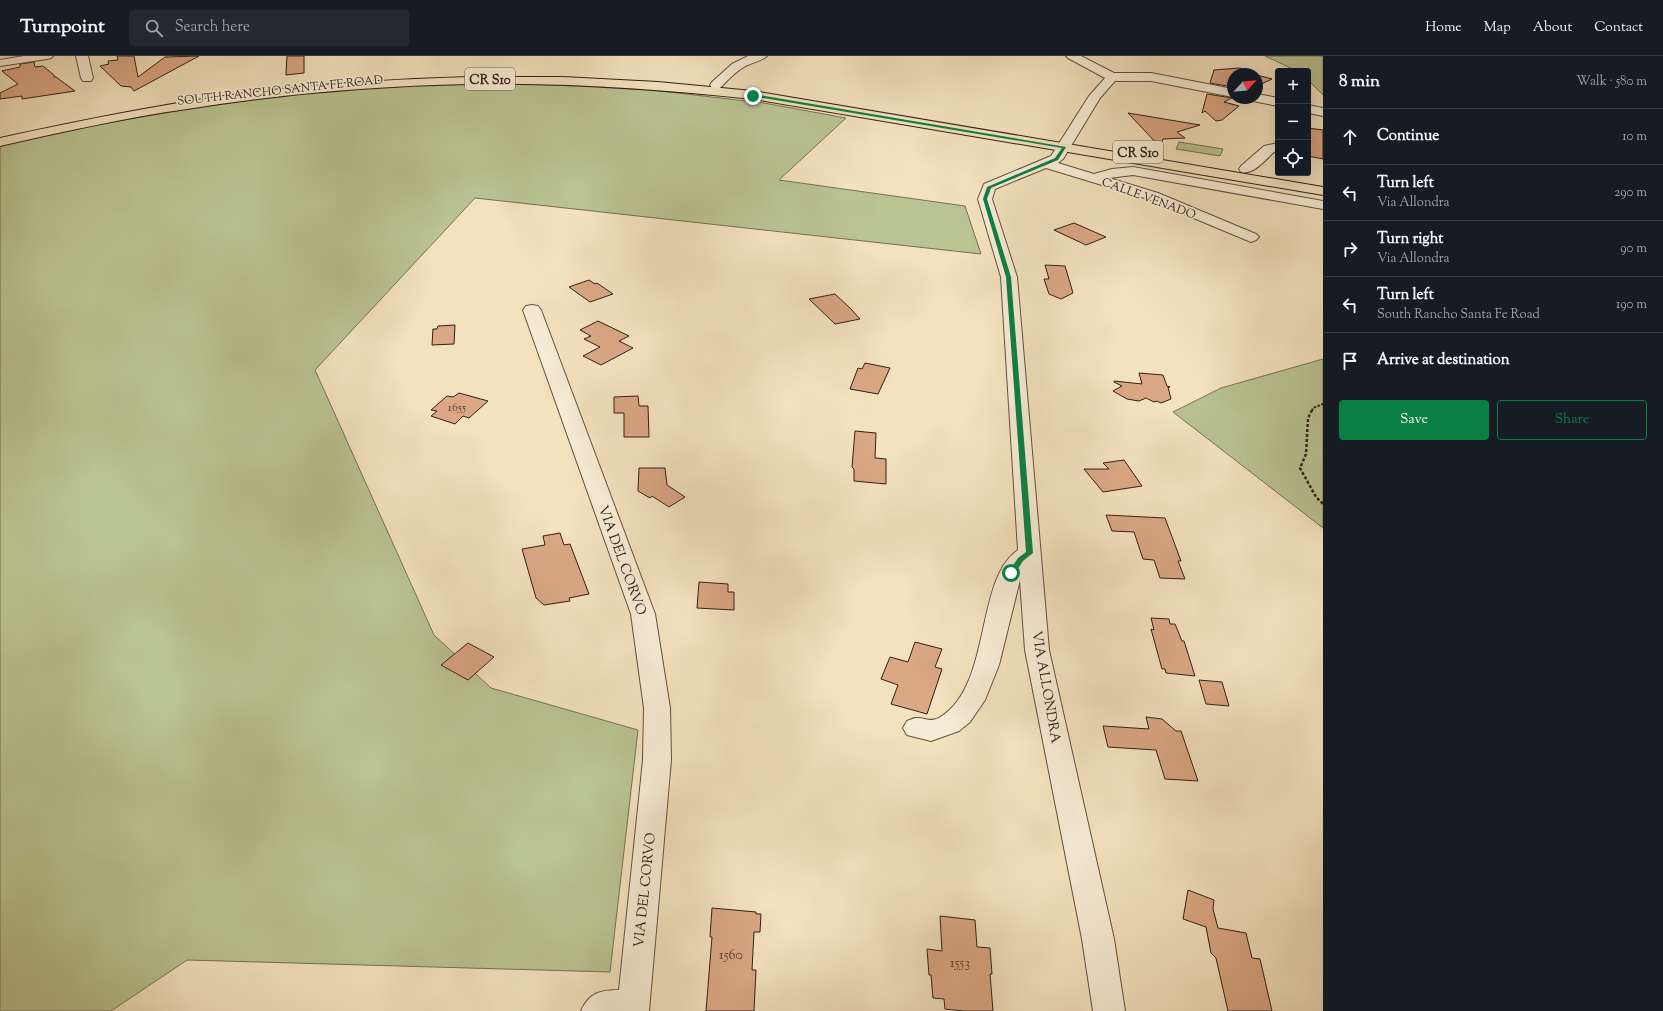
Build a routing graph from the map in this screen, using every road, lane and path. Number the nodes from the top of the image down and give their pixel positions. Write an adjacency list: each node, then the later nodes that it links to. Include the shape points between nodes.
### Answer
1 (47, 56): 5 (street)
2 (82, 56): 7 (street)
3 (761, 56): 8 (street, via 750,58 732,68)
4 (1072, 56): 6 (street)
5 (0, 64)
6 (1112, 77): 9 (street, via 1151,77); 16 (street, VIA ALLONDRA, via 1095,96)
7 (87, 78)
8 (716, 85): 14 (main road, SOUTH RANCHO SANTA FE ROAD / CR S10, via 547,75 491,74 387,78 287,86 172,101); 16 (main road, SOUTH RANCHO SANTA FE ROAD / CR S10, via 788,95)
9 (1227, 92)
10 (1263, 99): 11 (street)
11 (1275, 101)
12 (1311, 110): 13 (street)
13 (1323, 112)
14 (0, 135)
15 (0, 142): 16 (main road, SOUTH RANCHO SANTA FE ROAD / CR S10, via 117,117 259,94 355,85 496,79 615,82 710,90)
16 (1066, 144): 18 (street, VIA ALLONDRA, via 1056,159); 19 (main road, SOUTH RANCHO SANTA FE ROAD / CR S10); 22 (main road, SOUTH RANCHO SANTA FE ROAD / CR S10)
17 (1275, 148): 19 (street, via 1269,149)
18 (1046, 164): 20 (street, CALLE VENADO); 28 (street, VIA ALLONDRA, via 989,188 985,199 1009,277)
19 (1246, 169): 21 (main road, SOUTH RANCHO SANTA FE ROAD / CR S10)
20 (1094, 178): 23 (street, via 1133,171); 24 (street, CALLE VENADO, via 1153,196)
21 (1323, 182)
22 (1323, 191)
23 (1323, 205)
24 (1251, 237)
25 (532, 310): 30 (street, VIA DEL CORVO, via 643,614 657,708 657,760)
26 (1323, 404): 27 (path, via 1313,408 1308,418 1306,454 1300,468 1316,497)
27 (1323, 504)
28 (1030, 553): 29 (street, via 1021,559 1011,573 987,665 972,700 961,715 950,724 931,731); 32 (street, VIA ALLONDRA, via 1037,650 1098,938)
29 (916, 728)
30 (633, 1008): 31 (street, via 606,1005)
31 (597, 1011)
32 (1108, 1011)

